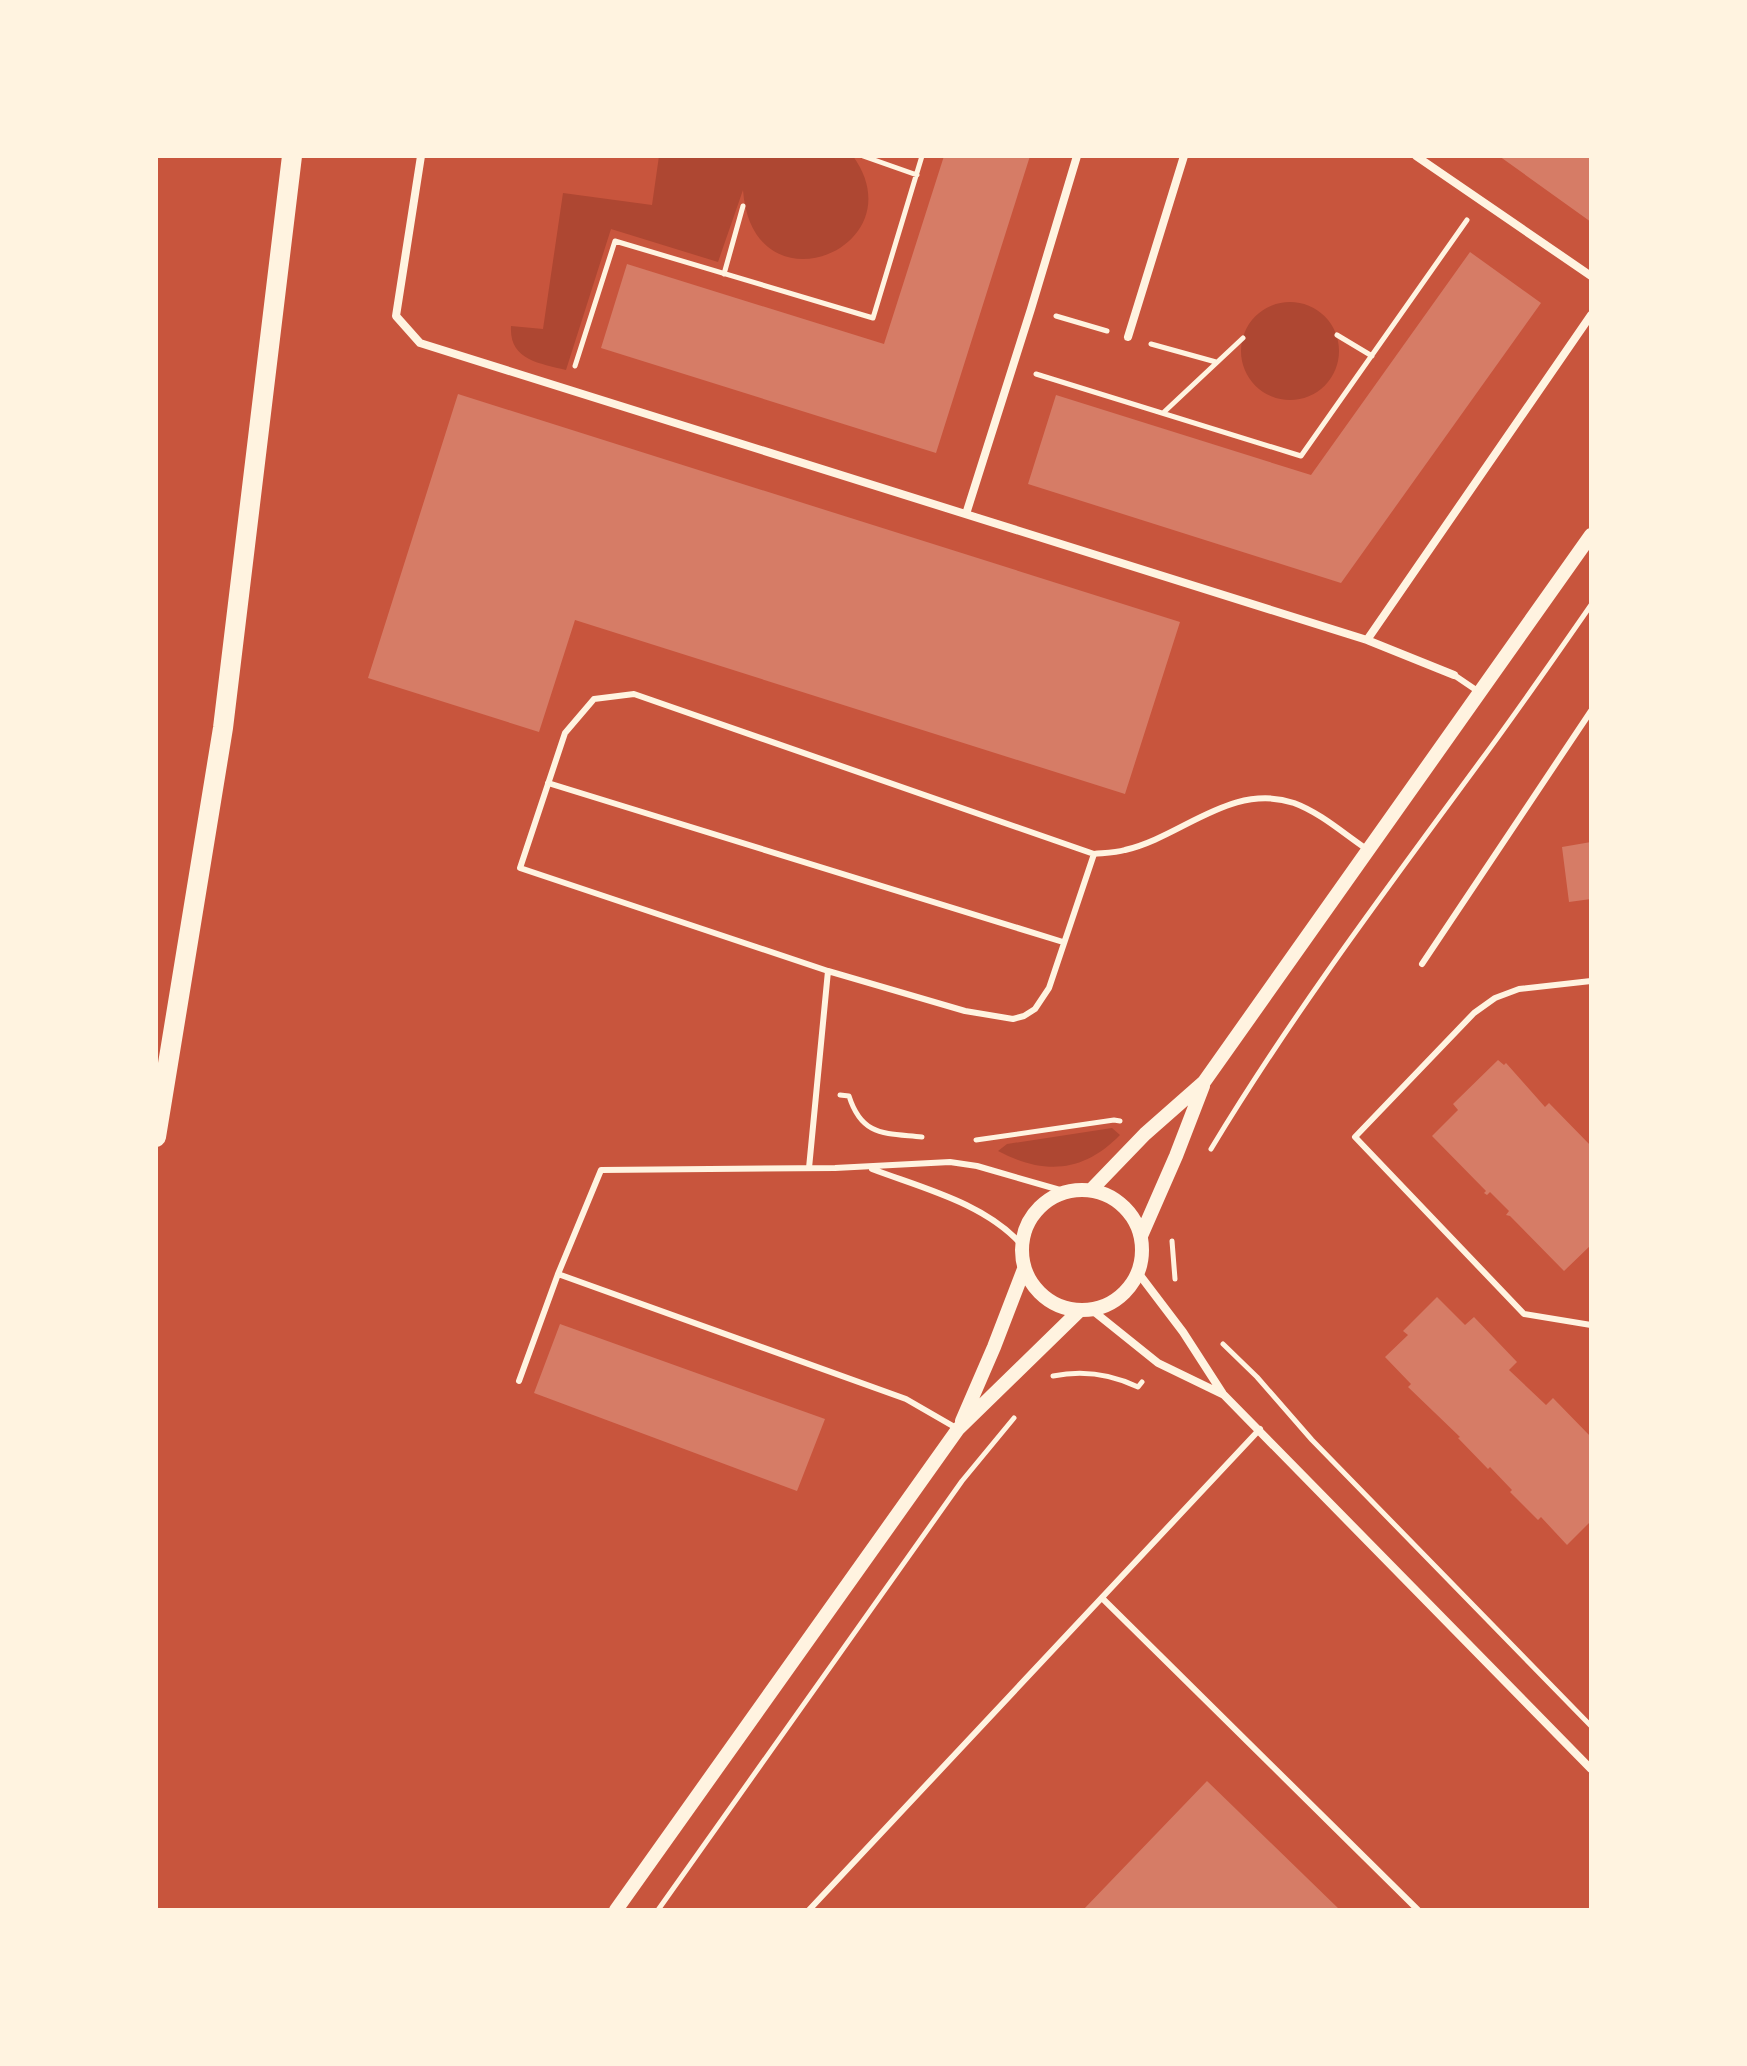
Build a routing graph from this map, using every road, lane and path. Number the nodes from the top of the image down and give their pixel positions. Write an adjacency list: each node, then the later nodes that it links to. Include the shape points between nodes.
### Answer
1 (292, 156): 38 (main road, via 223,728)
2 (421, 156): 19 (street, via 396,316 420,343)
3 (863, 156): 8 (path)
4 (922, 156): 8 (path)
5 (1077, 156): 18 (street)
6 (1184, 156): 15 (street)
7 (1416, 156): 9 (street)
8 (917, 175): 11 (path, via 873,318)
9 (1480, 201): 12 (street); 17 (path)
10 (743, 206): 11 (path)
11 (724, 274): 19 (path, via 615,241)
12 (1591, 276)
13 (1591, 315): 24 (street)
14 (1337, 335): 17 (path)
15 (1128, 337)
16 (1243, 338): 20 (path)
17 (1372, 356): 20 (path, via 1301,456)
18 (1012, 366): 20 (path); 21 (street)
19 (568, 390): 21 (street)
20 (1162, 413)
21 (966, 514): 24 (street)
22 (1591, 535): 26 (street)
23 (1591, 605): 41 (path, via 1335,958)
24 (1367, 640): 25 (street)
25 (1454, 675): 26 (lane)
26 (1479, 692): 29 (street)
27 (1591, 711): 32 (lane)
28 (548, 783): 30 (lane, via 565,733 594,699 634,694); 31 (lane); 33 (lane, via 520,868)
29 (1368, 850): 30 (lane, via 1316,813 1262,798 1206,813 1126,850); 35 (street)
30 (1094, 854): 31 (lane)
31 (1063, 942): 33 (lane, via 1041,1001 1013,1019 965,1011)
32 (1422, 964)
33 (828, 971): 36 (lane)
34 (1591, 981): 54 (lane, via 1519,989 1495,998 1474,1013 1355,1137 1524,1314)
35 (1204, 1082): 44 (street); 47 (street)
36 (816, 1092): 39 (path, via 849,1096 864,1125 881,1133); 43 (lane)
37 (1125, 1123): 40 (path, via 1114,1120)
38 (156, 1137)
39 (937, 1138)
40 (965, 1141)
41 (1206, 1158)
42 (868, 1167): 43 (lane); 45 (lane, via 950,1162); 48 (lane, via 962,1203)
43 (809, 1168): 50 (lane, via 601,1170)
44 (1091, 1190): 45 (street); 47 (street, via 1123,1205)
45 (1067, 1192): 48 (street, via 1036,1211)
46 (1173, 1232): 52 (path)
47 (1141, 1236): 51 (street)
48 (1021, 1244): 49 (street)
49 (1024, 1269): 53 (street, via 1051,1303); 61 (street)
50 (558, 1274): 56 (lane); 61 (lane, via 906,1399)
51 (1139, 1274): 53 (street, via 1112,1303); 59 (street)
52 (1177, 1284)
53 (1086, 1311): 59 (street, via 1158,1363); 61 (street)
54 (1591, 1325)
55 (1216, 1337): 64 (path)
56 (519, 1381)
57 (1042, 1384): 58 (path, via 1055,1375 1091,1373)
58 (1138, 1387)
59 (1223, 1394): 62 (street)
60 (1022, 1408): 67 (path, via 962,1481)
61 (958, 1429): 66 (street)
62 (1260, 1429): 63 (lane); 65 (street)
63 (1102, 1598): 68 (lane); 69 (lane)
64 (1591, 1726)
65 (1591, 1769)
66 (616, 1910)
67 (658, 1910)
68 (809, 1910)
69 (1418, 1910)

